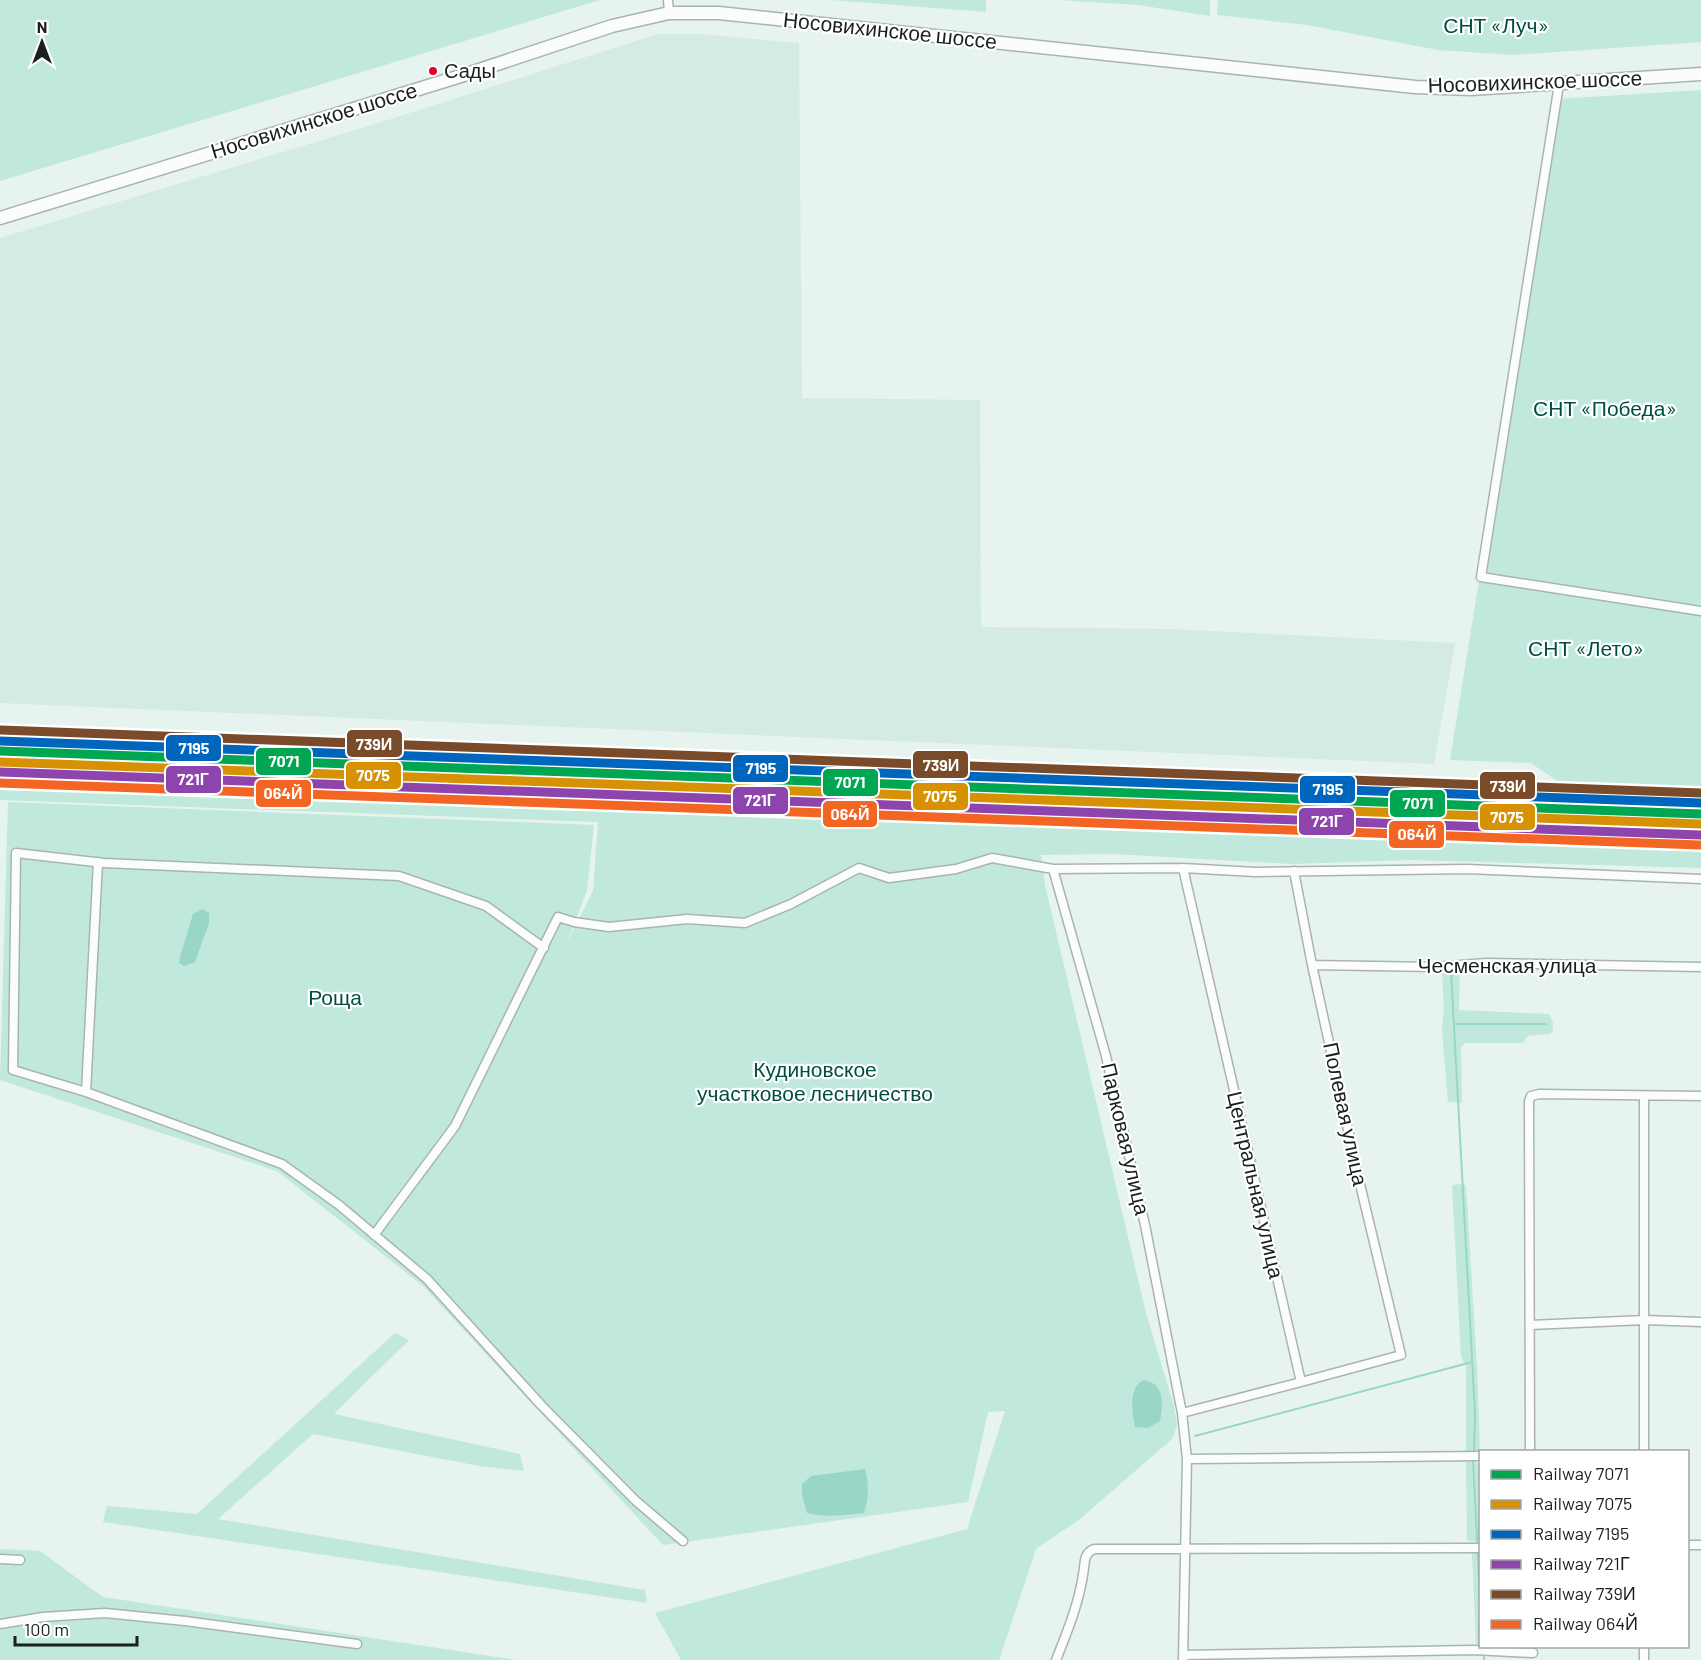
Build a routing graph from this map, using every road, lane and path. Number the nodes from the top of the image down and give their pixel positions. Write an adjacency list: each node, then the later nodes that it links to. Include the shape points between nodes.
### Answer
1 (668, 6): 3 (main road, Носовихинское шоссе, via 1415,87 1471,89); 4 (main road, Носовихинское шоссе, via 453,78)
2 (1701, 74): 3 (main road, Носовихинское шоссе)
3 (1559, 84): 5 (street, via 1481,577)
4 (0, 218)
5 (1701, 611)
6 (98, 862): 11 (street, via 399,876 486,906); 14 (street); 14 (street, via 16,853 13,1070)
7 (1183, 868): 8 (street); 9 (street); 21 (street, Центральная улица)
8 (1053, 869): 11 (street, via 992,858 956,869 889,878 859,868 745,922 687,919 609,927 558,917); 22 (street, Парковая улица, via 1109,1068)
9 (1294, 872): 10 (street, via 1467,869); 12 (street, Полевая улица)
10 (1701, 879)
11 (544, 948): 17 (street, via 455,1126)
12 (1312, 965): 13 (street, Чесменская улица); 21 (street, Полевая улица, via 1401,1355)
13 (1701, 967)
14 (86, 1092): 17 (street, via 282,1164)
15 (1644, 1096): 16 (street); 18 (street); 20 (street, via 1531,1096)
16 (1701, 1096)
17 (374, 1235): 27 (street, via 427,1279 542,1406 636,1501)
18 (1645, 1320): 19 (street); 20 (street); 24 (street)
19 (1701, 1322)
20 (1530, 1325): 23 (street)
21 (1301, 1382): 22 (street)
22 (1182, 1413): 26 (street, Парковая улица)
23 (1530, 1450)
24 (1644, 1450)
25 (1479, 1456): 26 (street)
26 (1187, 1459): 29 (street, Парковая улица)
27 (683, 1541)
28 (1479, 1548): 29 (street)
29 (1184, 1549): 35 (street, Парковая улица); 36 (street, via 1088,1552 1081,1591)
30 (0, 1559): 31 (street)
31 (20, 1560)
32 (0, 1624): 33 (street, via 105,1614)
33 (357, 1644)
34 (1533, 1653): 35 (street, via 1474,1650)
35 (1183, 1657)
36 (1056, 1660)

